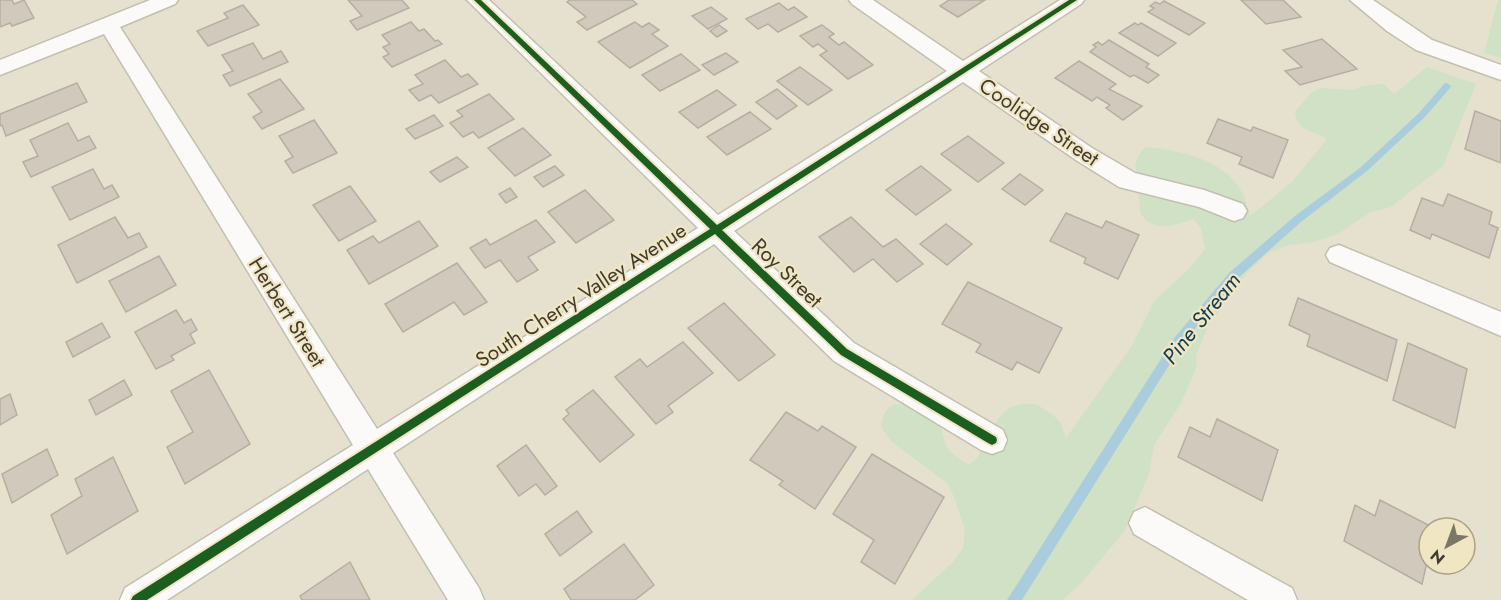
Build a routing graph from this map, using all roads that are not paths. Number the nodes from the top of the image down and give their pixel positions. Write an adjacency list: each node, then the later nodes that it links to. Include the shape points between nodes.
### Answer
1 (168, 0): 6 (street)
2 (477, 0): 11 (street, Roy Street)
3 (859, 0): 8 (street, Coolidge Street)
4 (1074, 0): 8 (street, South Cherry Valley Avenue)
5 (1360, 0): 9 (street, via 1424,45)
6 (108, 24): 7 (street); 15 (street, Herbert Street)
7 (0, 68)
8 (963, 71): 10 (street, Coolidge Street, via 1128,181 1204,199); 11 (street, South Cherry Valley Avenue)
9 (1501, 73)
10 (1234, 211)
11 (715, 229): 14 (street, Roy Street, via 844,352); 15 (street, South Cherry Valley Avenue)
12 (1339, 255): 13 (street)
13 (1501, 324)
14 (992, 440)
15 (373, 449): 17 (street, South Cherry Valley Avenue); 18 (street, Herbert Street)
16 (1145, 523): 19 (street)
17 (137, 600)
18 (467, 600)
19 (1280, 600)

